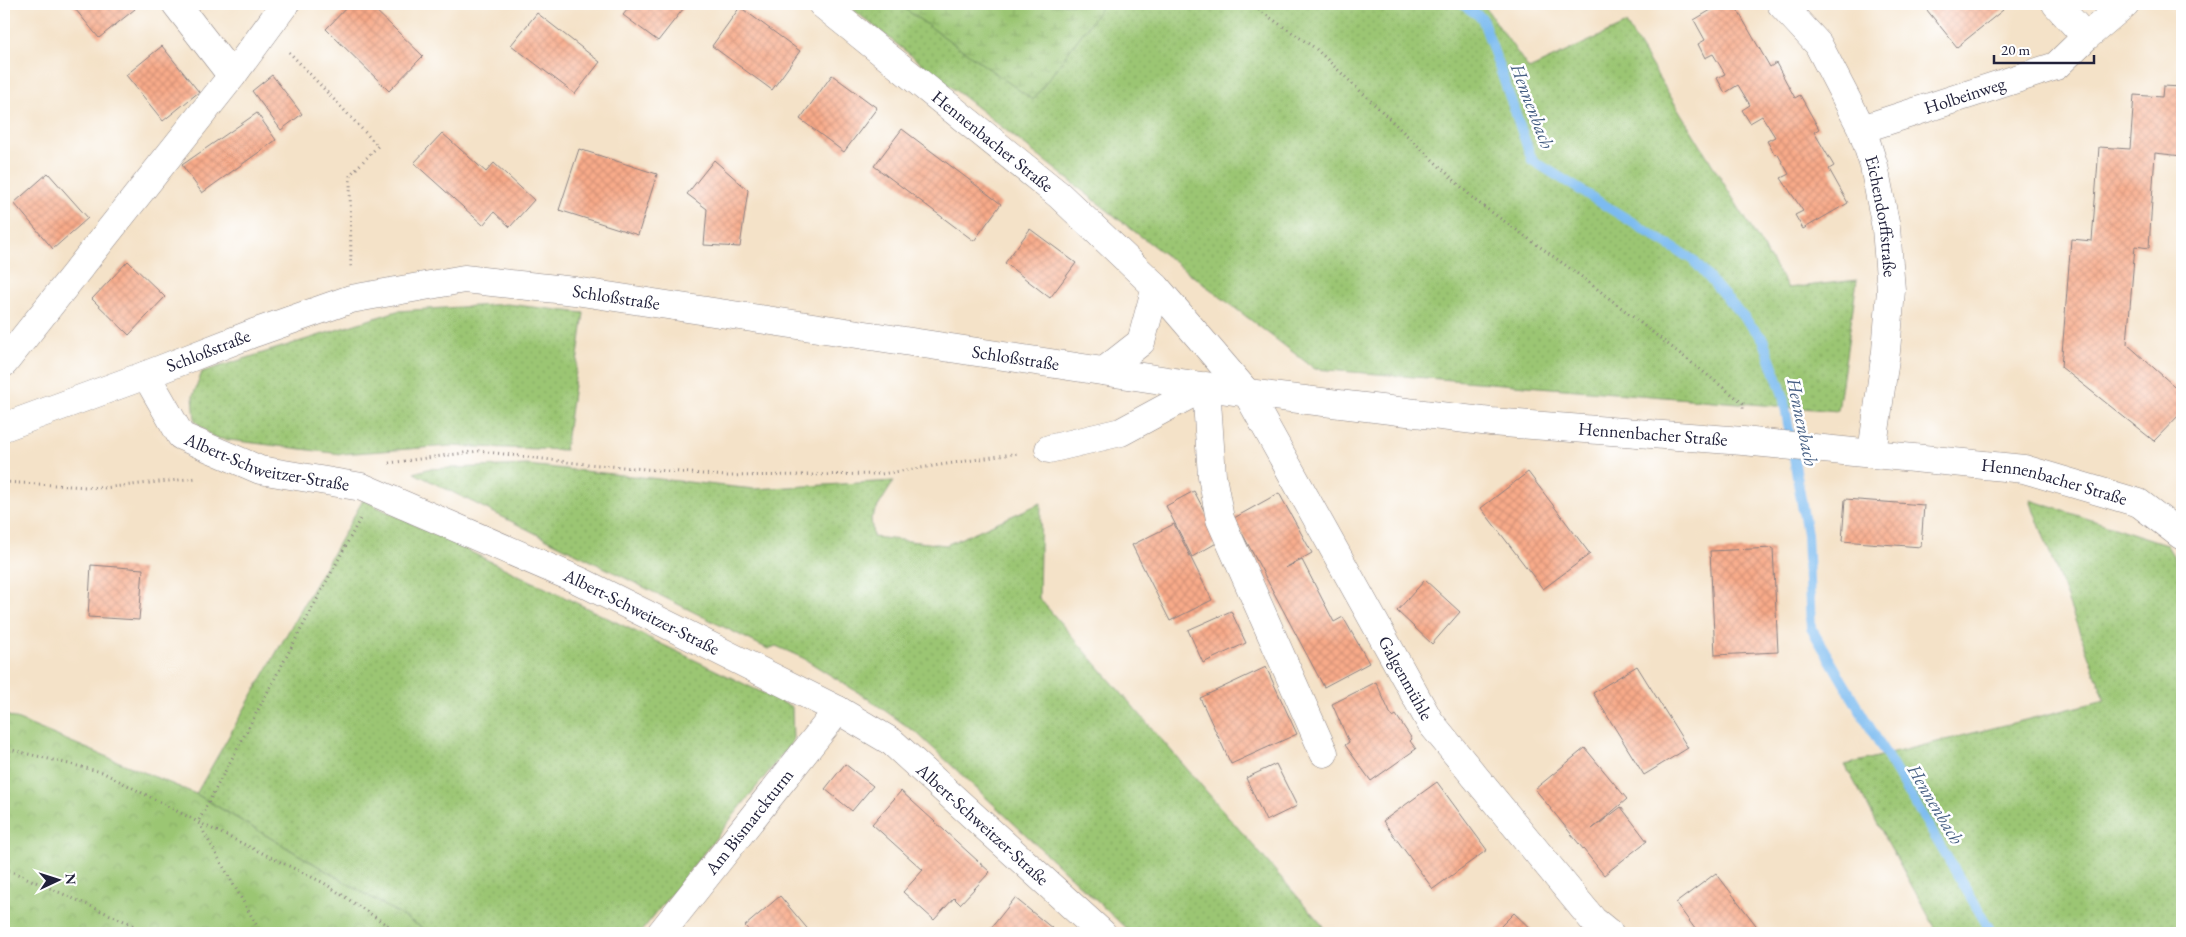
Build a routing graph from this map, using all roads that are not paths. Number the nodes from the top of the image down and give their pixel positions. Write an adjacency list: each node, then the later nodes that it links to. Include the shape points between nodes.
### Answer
1 (176, 4): 8 (street)
2 (285, 4): 8 (street)
3 (822, 4): 10 (street, Hennenbacher Straße, via 1059,195)
4 (1781, 4): 9 (street, Eichendorffstraße, via 1818,44)
5 (2056, 4): 7 (street)
6 (2125, 4): 7 (street, Holbeinweg)
7 (2086, 37): 9 (street, Holbeinweg, via 2056,66)
8 (232, 76): 11 (street)
9 (1862, 129): 18 (street, Eichendorffstraße, via 1874,166 1886,228 1891,290)
10 (1156, 287): 12 (street, via 1141,342); 15 (street, Hennenbacher Straße)
11 (4, 362)
12 (1104, 371): 13 (street, Schloßstraße, via 575,291 464,280 351,299 254,332); 14 (street, Schloßstraße)
13 (146, 375): 16 (street, Schloßstraße); 20 (street, Albert-Schweitzer-Straße, via 181,436 260,470 368,490 580,581)
14 (1206, 386): 15 (street, Schloßstraße); 17 (street, via 1121,432); 21 (street, via 1212,476 1220,520)
15 (1247, 393): 18 (street, Hennenbacher Straße, via 1491,422); 24 (street, Galgenmühle, via 1430,722 1593,920)
16 (4, 428)
17 (1049, 449)
18 (1872, 453): 19 (street, Hennenbacher Straße, via 2024,469 2138,503)
19 (2182, 536)
20 (838, 710): 22 (street, Am Bismarckturm); 23 (street, Albert-Schweitzer-Straße, via 892,742)
21 (1324, 753)
22 (660, 933)
23 (1102, 933)
24 (1608, 933)

